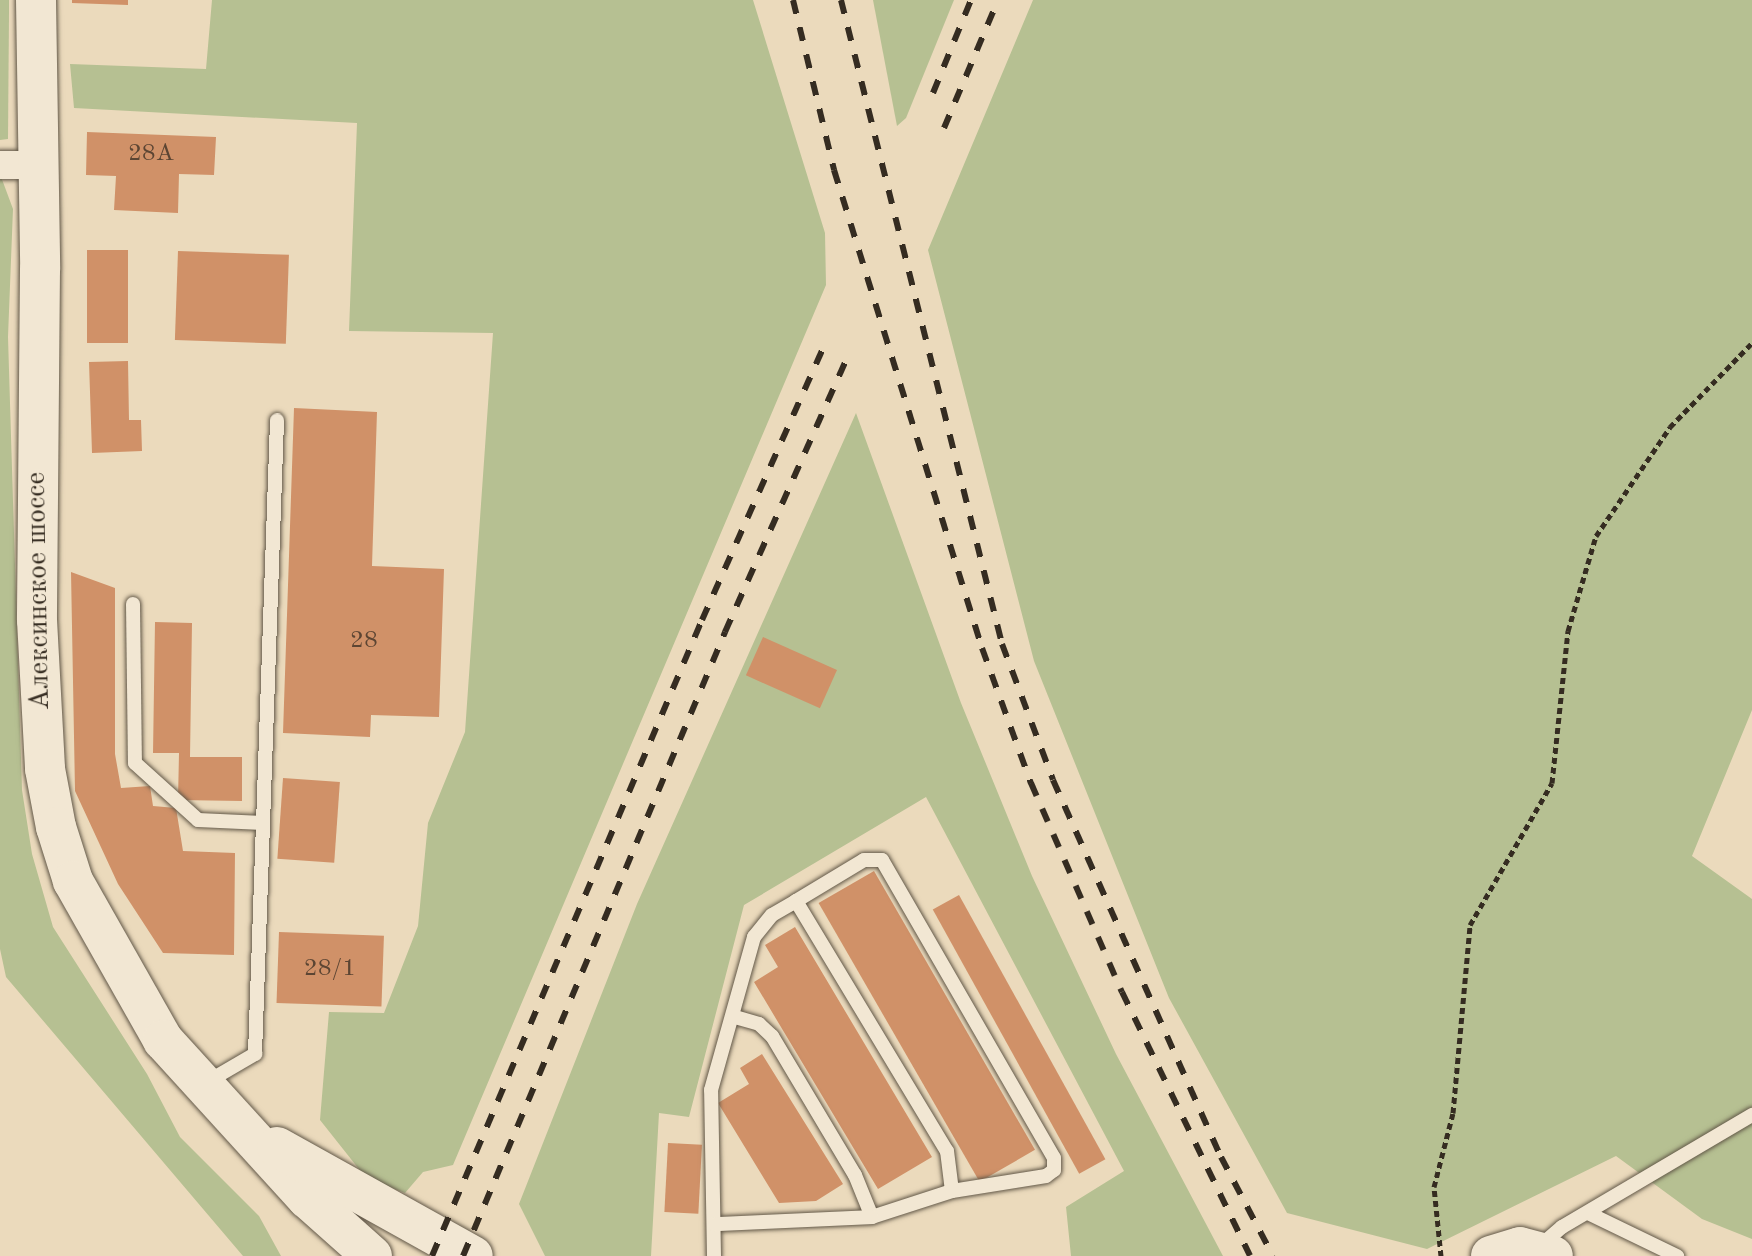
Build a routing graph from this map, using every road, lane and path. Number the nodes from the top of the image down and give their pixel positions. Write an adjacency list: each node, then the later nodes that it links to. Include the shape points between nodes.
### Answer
1 (36, 0): 2 (main road, Алексинское шоссе)
2 (19, 165): 9 (main road, Алексинское шоссе, via 45,769 73,881 163,1040)
3 (1752, 343): 20 (path, via 1670,427 1596,536 1568,631 1552,783 1470,925 1453,1113 1434,1187)
4 (277, 420): 6 (lane)
5 (133, 604): 6 (lane, via 135,763 198,820)
6 (263, 823): 9 (lane, via 255,1054)
7 (796, 901): 8 (lane, via 772,915 754,937); 12 (lane, via 947,1151); 12 (lane, via 864,860 885,862 1054,1158 1054,1170 1046,1176)
8 (735, 1017): 14 (lane, via 759,1024 772,1036 855,1175); 15 (lane, via 711,1090)
9 (203, 1084): 11 (main road, Алексинское шоссе)
10 (1752, 1115): 13 (lane)
11 (241, 1125): 17 (main road, Алексинское шоссе, via 307,1198); 18 (main road, Алексинское шоссе)
12 (952, 1191): 14 (lane)
13 (1590, 1214): 16 (lane, via 1562,1227); 22 (lane)
14 (872, 1217): 15 (lane)
15 (715, 1224): 19 (lane)
16 (1545, 1253): 21 (main road, via 1520,1247)
17 (372, 1256)
18 (473, 1256)
19 (714, 1256)
20 (1441, 1256)
21 (1491, 1256)
22 (1677, 1256)

